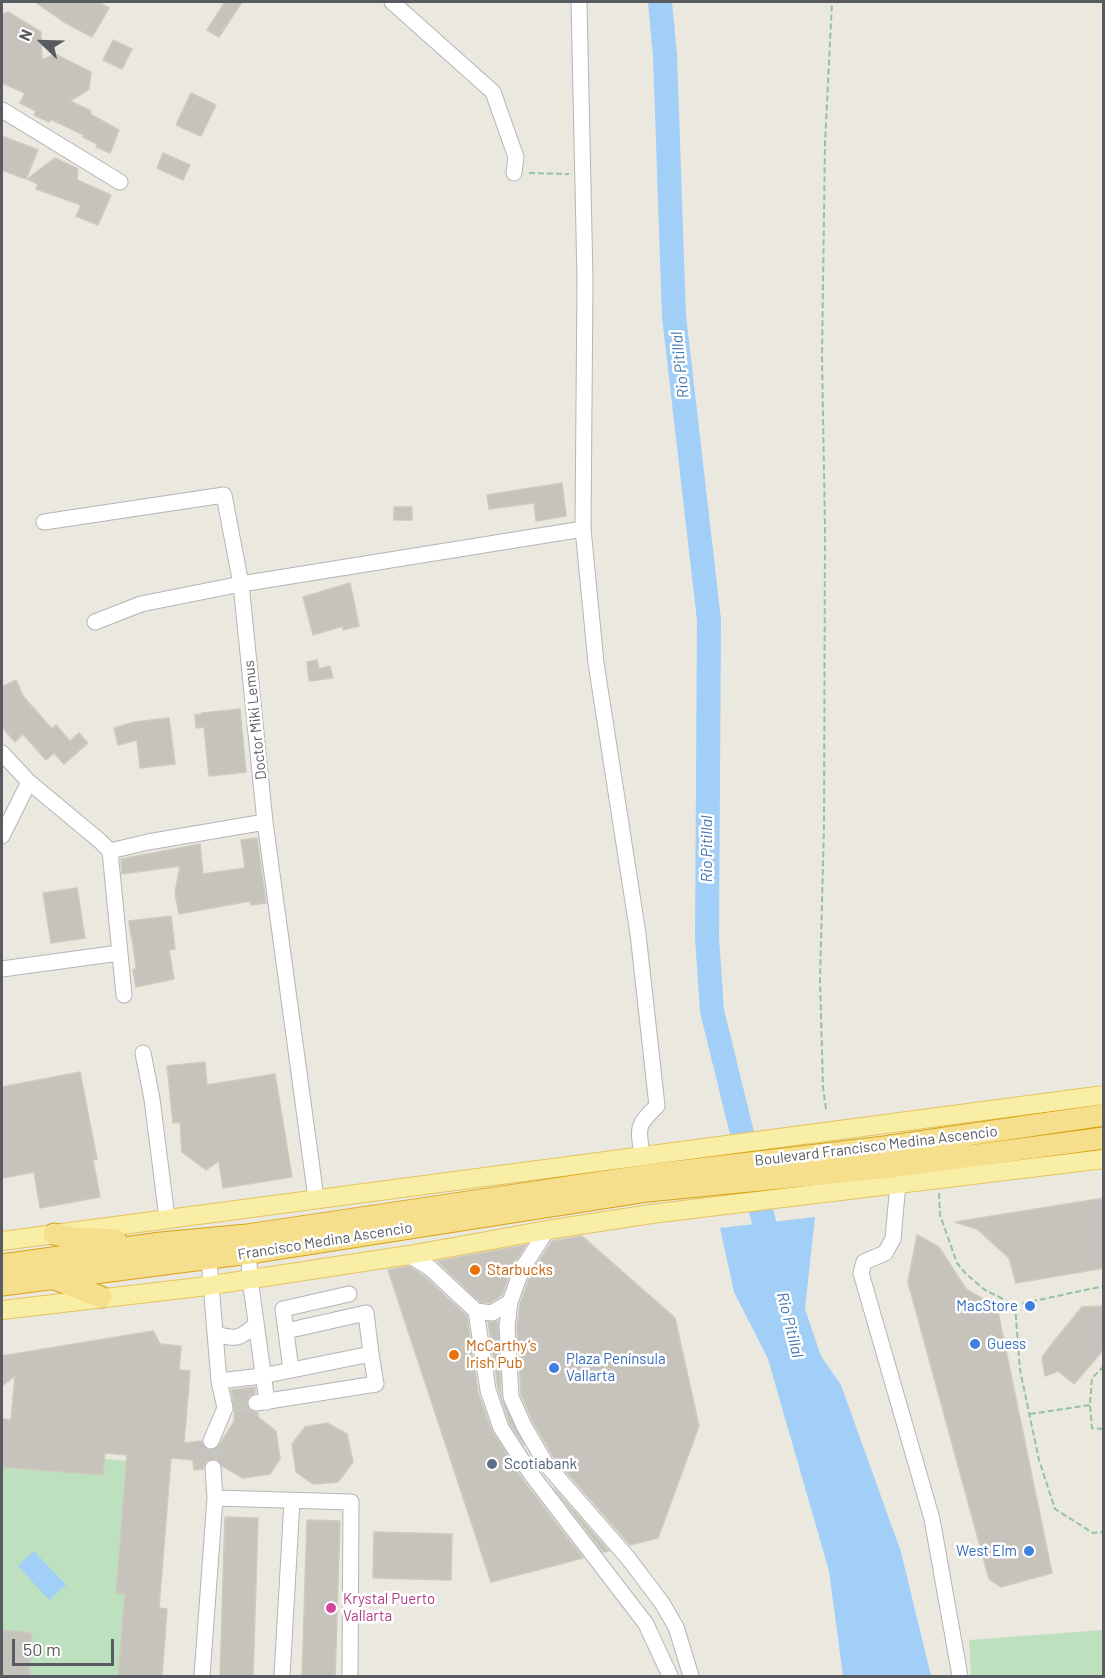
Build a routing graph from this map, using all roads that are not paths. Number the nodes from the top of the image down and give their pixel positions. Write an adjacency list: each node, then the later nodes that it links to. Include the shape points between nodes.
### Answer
1 (392, 2): 4 (street, via 493,92 516,157)
2 (579, 2): 7 (street, via 585,279)
3 (2, 110): 5 (street)
4 (514, 172)
5 (120, 182)
6 (45, 522): 8 (street, Doctor Miki Lemus, via 224,495)
7 (583, 529): 8 (street); 24 (street, via 596,663 638,933 657,1106 641,1121 639,1134)
8 (241, 584): 9 (street, via 141,604); 12 (street, Doctor Miki Lemus)
9 (94, 622)
10 (2, 753): 11 (street)
11 (29, 782): 13 (street); 14 (street)
12 (265, 822): 14 (street); 26 (street, Doctor Miki Lemus)
13 (2, 836)
14 (110, 852): 15 (street)
15 (119, 952): 16 (street); 17 (street)
16 (2, 969)
17 (124, 995)
18 (142, 1053): 27 (street)
19 (1104, 1095): 24 (main road, via 872,1126)
20 (1104, 1115): 23 (highway, Boulevard Francisco Medina Ascencio)
21 (1104, 1138): 23 (highway, Boulevard Francisco Medina Ascencio)
22 (1104, 1159): 25 (main road)
23 (881, 1167): 24 (highway, Boulevard Francisco Medina Ascencio); 25 (main road); 28 (main road, via 651,1215)
24 (647, 1169): 26 (main road); 32 (highway, Francisco Medina Ascencio)
25 (898, 1183): 69 (street, via 893,1239 885,1253 864,1262 861,1273 932,1519)
26 (316, 1198): 27 (main road)
27 (167, 1218): 29 (main road)
28 (547, 1230): 34 (main road); 42 (street, via 522,1269)
29 (54, 1234): 30 (main road); 31 (highway)
30 (2, 1241)
31 (161, 1243): 33 (highway, Francisco Medina Ascencio); 35 (highway, Francisco Medina Ascencio)
32 (248, 1244): 33 (highway, Francisco Medina Ascencio); 37 (street)
33 (208, 1248): 36 (highway, Francisco Medina Ascencio); 39 (street)
34 (409, 1255): 37 (main road); 44 (street, via 430,1268)
35 (2, 1265)
36 (53, 1279): 38 (highway, Francisco Medina Ascencio); 41 (highway)
37 (250, 1279): 39 (main road); 45 (street)
38 (2, 1285)
39 (211, 1285): 41 (main road); 47 (street)
40 (349, 1294): 46 (street, via 283,1309)
41 (101, 1297): 43 (main road)
42 (510, 1302): 44 (street, via 492,1313); 52 (street, via 507,1358 511,1397)
43 (2, 1310)
44 (476, 1311): 53 (street, via 488,1390)
45 (256, 1324): 47 (street, via 245,1335 232,1338); 50 (street)
46 (286, 1331): 48 (street, via 366,1314); 49 (street)
47 (214, 1334): 51 (street)
48 (371, 1354): 49 (street); 50 (street, via 376,1384 262,1402)
49 (291, 1370): 50 (street)
50 (262, 1376): 51 (street)
51 (219, 1381): 54 (street, via 229,1407)
52 (518, 1412): 53 (street); 55 (street)
53 (498, 1421): 57 (street)
54 (211, 1441)
55 (546, 1464): 57 (street); 60 (street)
56 (213, 1468): 58 (street)
57 (531, 1474): 61 (street)
58 (215, 1498): 59 (street); 64 (street)
59 (292, 1501): 65 (street); 66 (street, via 351,1502)
60 (588, 1514): 61 (street); 62 (street)
61 (570, 1525): 63 (street)
62 (628, 1558): 63 (street); 68 (street, via 676,1627)
63 (610, 1575): 67 (street, via 646,1624)
64 (202, 1677)
65 (282, 1677)
66 (350, 1677)
67 (670, 1677)
68 (691, 1677)
69 (960, 1677)

